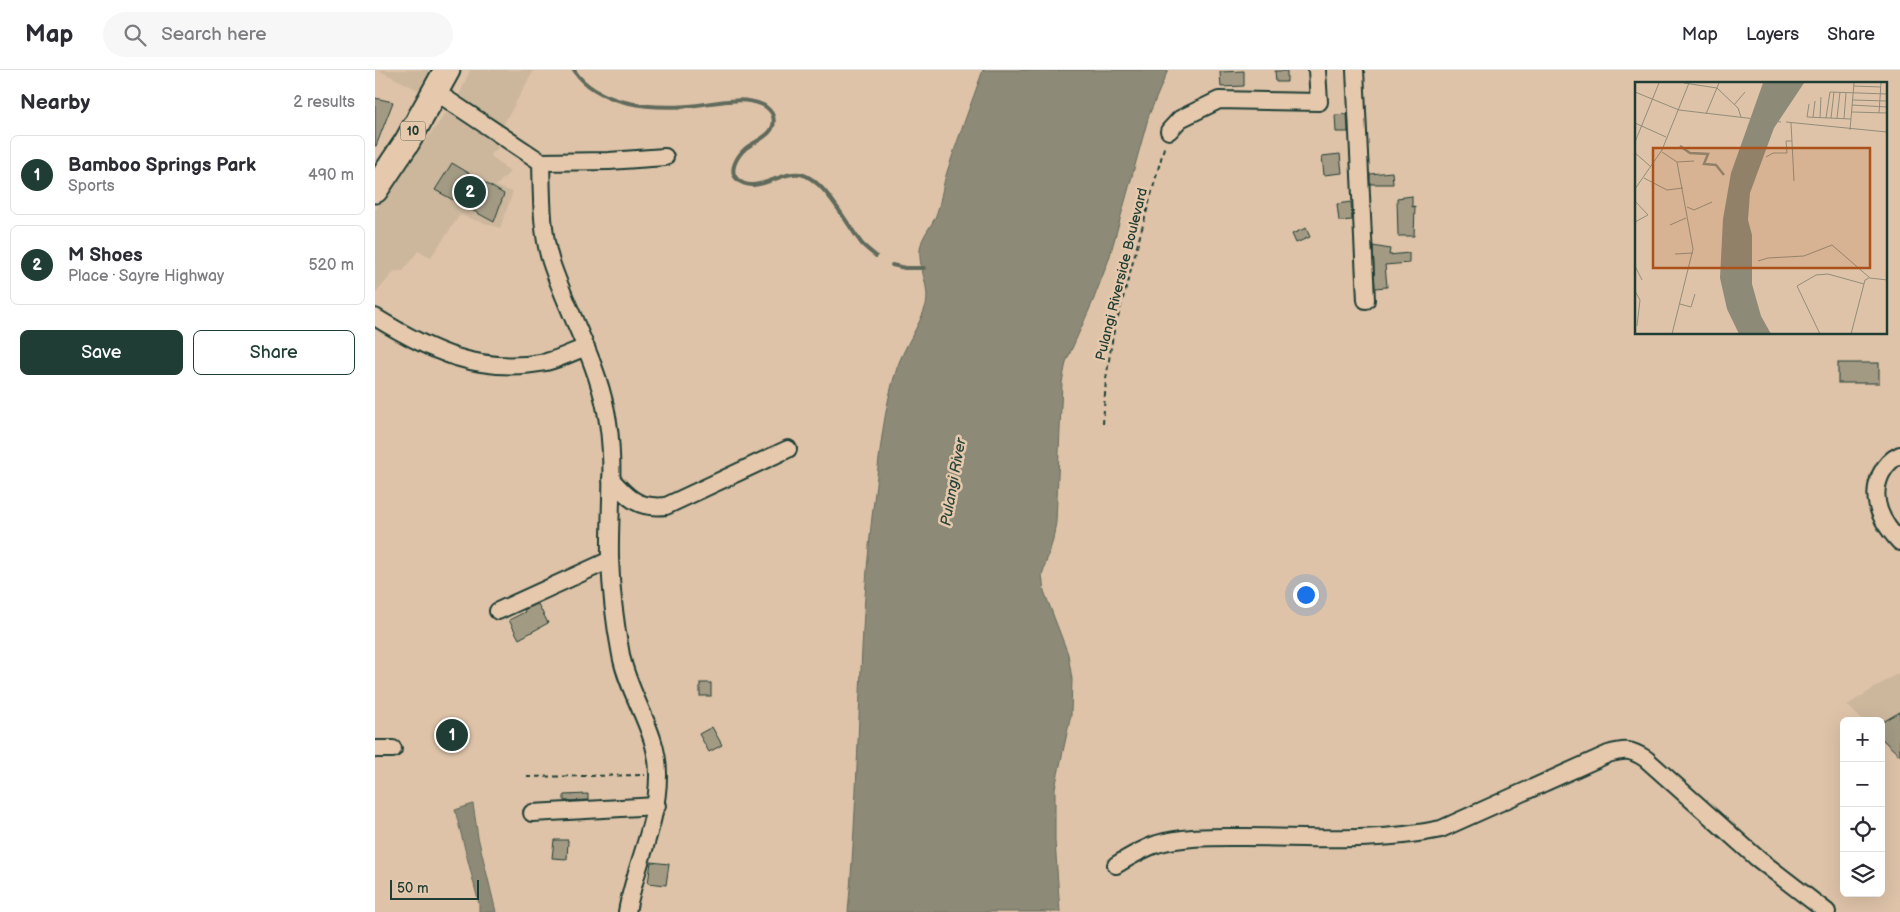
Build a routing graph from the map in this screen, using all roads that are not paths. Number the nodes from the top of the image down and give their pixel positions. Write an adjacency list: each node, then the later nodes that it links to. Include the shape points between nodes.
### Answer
1 (447, 70): 4 (highway, 10)
2 (1317, 70): 5 (street, via 1319,102 1219,100 1180,119)
3 (1355, 70): 9 (street)
4 (436, 92): 7 (street); 8 (highway, 10)
5 (1169, 131)
6 (665, 157): 7 (street)
7 (541, 162): 11 (street, via 546,241)
8 (375, 190)
9 (1366, 300)
10 (375, 317): 11 (street, via 405,336 444,354 473,362 504,365 547,362)
11 (586, 347): 14 (street, via 607,412)
12 (789, 449): 14 (street, via 666,506 643,505 629,499)
13 (1900, 455): 15 (street, via 1885,467 1877,482 1875,498 1889,531)
14 (611, 479): 16 (street)
15 (1900, 542)
16 (610, 560): 17 (street); 20 (street, via 621,656 657,756)
17 (498, 611)
18 (375, 749): 19 (street)
19 (393, 749)
20 (657, 806): 21 (street); 23 (street)
21 (532, 813)
22 (1116, 865): 24 (street, via 1139,851 1185,839 1384,837 1441,829 1623,750 1634,751 1646,758 1757,858)
23 (627, 912)
24 (1827, 912)

